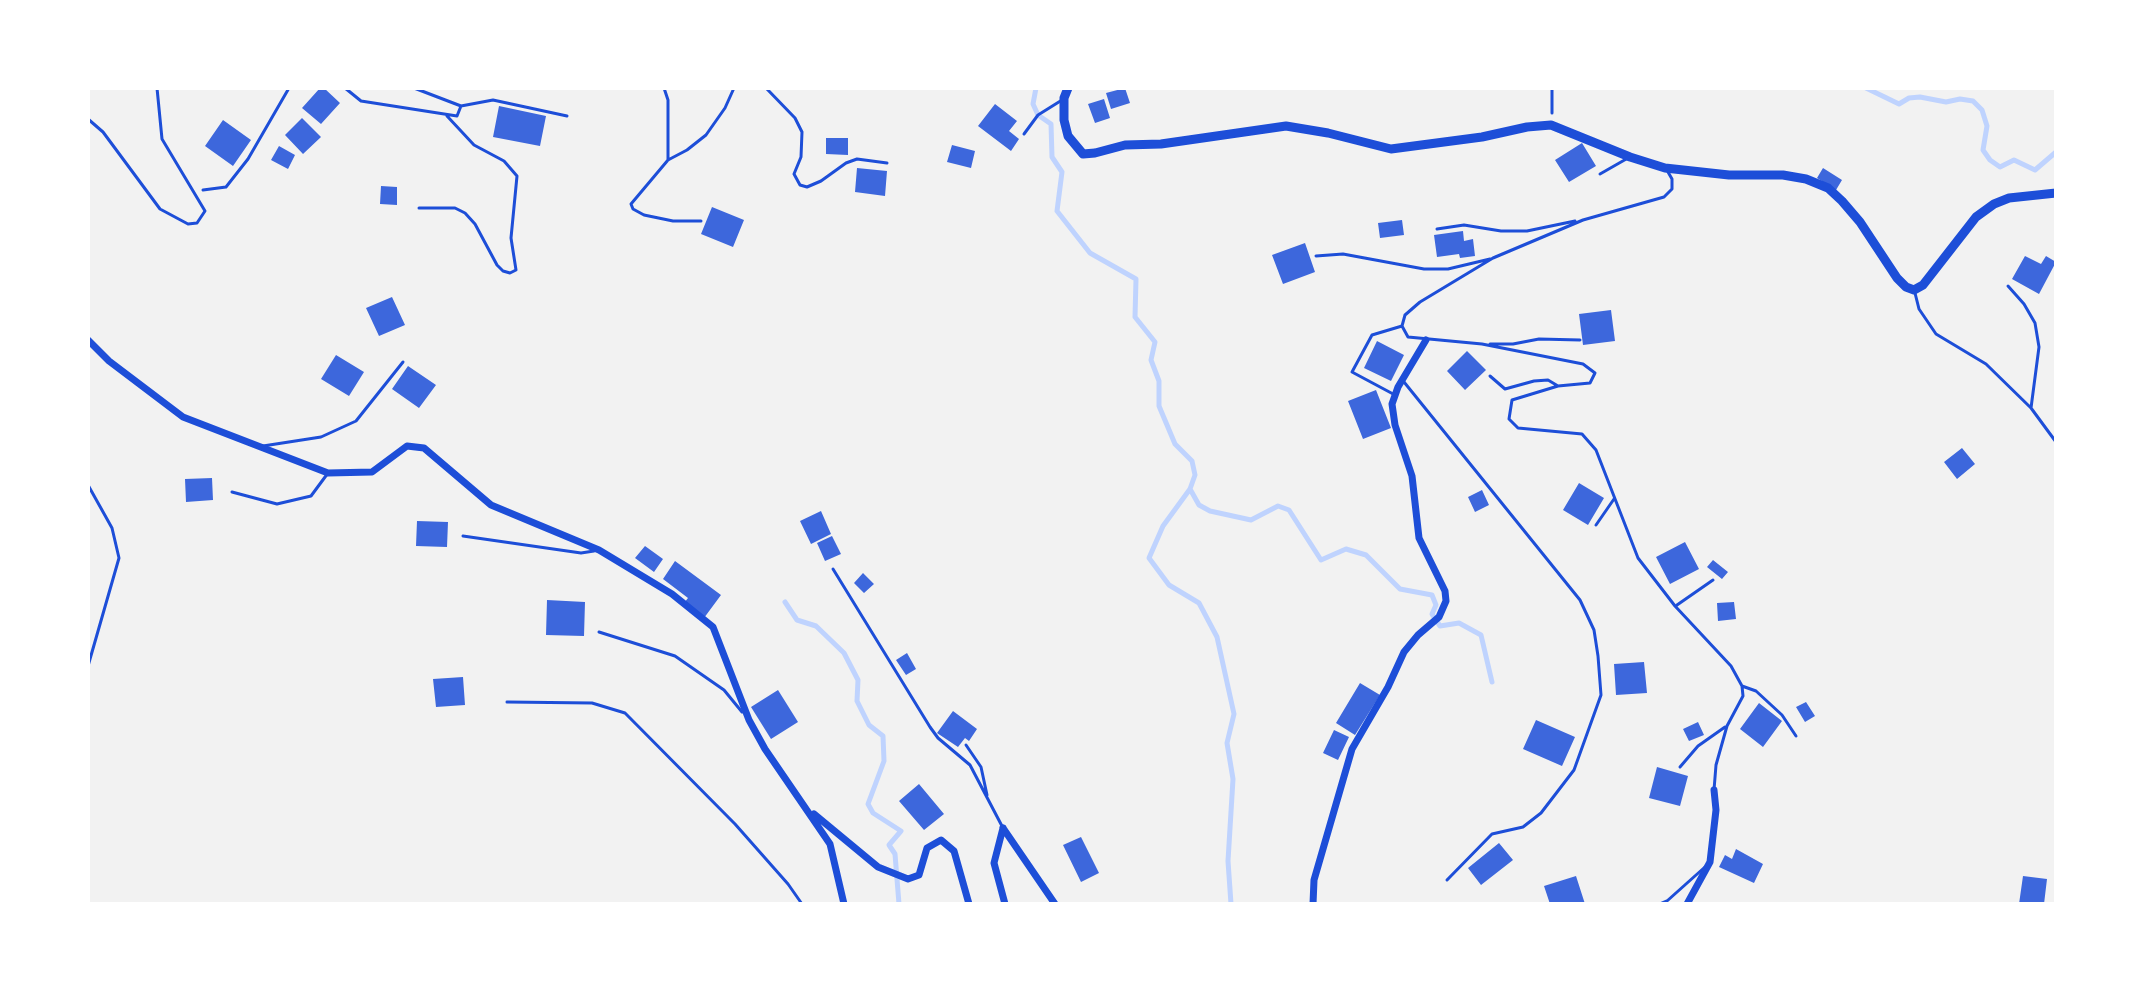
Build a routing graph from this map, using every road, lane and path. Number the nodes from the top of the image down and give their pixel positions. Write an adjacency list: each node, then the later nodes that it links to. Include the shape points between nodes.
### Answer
1 (157, 88): 21 (lane, via 162,139)
2 (289, 88): 21 (path, via 226,187)
3 (345, 88): 11 (lane, via 361,101)
4 (414, 88): 10 (lane)
5 (664, 88): 17 (lane)
6 (734, 88): 17 (lane, via 706,135)
7 (766, 88): 18 (lane, via 802,132 794,174 800,185 821,181 857,159)
8 (1552, 88): 14 (path)
9 (1066, 93): 14 (street, via 1068,136 1083,154 1286,126 1391,149); 15 (lane)
10 (461, 106): 11 (lane, via 457,116); 12 (lane, via 493,100)
11 (447, 116): 23 (lane, via 474,145 504,161 517,176 511,238 516,270 510,273 497,265 465,213)
12 (567, 116)
13 (88, 119): 21 (lane, via 160,209 188,224 197,223 205,211)
14 (1551, 125): 16 (street)
15 (1024, 134)
16 (1630, 157): 19 (street); 20 (lane)
17 (668, 160): 25 (lane, via 631,204 633,209 673,221)
18 (887, 163)
19 (1665, 168): 24 (lane, via 1672,189 1664,197); 30 (street, via 1783,175 1828,188 1860,222 1897,278)
20 (1600, 174)
21 (193, 192)
22 (2056, 193): 30 (street, via 1994,204 1976,217)
23 (419, 208)
24 (1583, 220): 26 (lane, via 1527,231 1464,225); 28 (lane)
25 (701, 221)
26 (1437, 229)
27 (1316, 256): 28 (lane, via 1343,254 1424,269)
28 (1493, 258): 31 (lane, via 1420,302 1405,315)
29 (2008, 286): 41 (lane, via 2035,323 2039,347)
30 (1914, 290): 41 (lane, via 1919,309 1936,334 1986,364)
31 (1402, 326): 33 (lane, via 1408,337); 40 (lane, via 1372,335 1352,372)
32 (88, 340): 43 (street, via 183,417)
33 (1426, 340): 35 (lane); 38 (street)
34 (1580, 340): 35 (lane)
35 (1482, 344): 39 (lane, via 1583,364 1595,373 1590,383)
36 (403, 362): 43 (lane, via 356,421 321,437)
37 (1490, 376): 39 (lane, via 1505,389 1548,380)
38 (1402, 379): 40 (street); 68 (lane, via 1580,600 1594,630 1598,656 1601,695 1574,770 1541,813 1523,827 1492,834)
39 (1558, 386): 47 (lane, via 1512,400 1509,419 1518,428 1582,434 1596,450)
40 (1395, 395): 74 (street, via 1395,425 1412,476 1419,538 1446,601 1439,617 1404,652 1352,749 1314,880)
41 (2031, 408): 42 (lane)
42 (2056, 442)
43 (259, 447): 44 (street)
44 (328, 473): 46 (lane, via 311,496 277,504); 50 (street, via 372,472 407,446 424,448 491,505)
45 (88, 485): 55 (lane, via 112,528 119,558)
46 (232, 492)
47 (1614, 499): 48 (lane); 53 (lane, via 1638,558)
48 (1596, 525)
49 (463, 536): 50 (lane, via 581,553)
50 (599, 550): 58 (street, via 672,594 713,627)
51 (833, 569): 64 (lane, via 930,727 970,765)
52 (1713, 580): 53 (lane)
53 (1675, 606): 56 (lane, via 1731,666)
54 (599, 632): 58 (lane, via 675,656 724,690)
55 (88, 666)
56 (1742, 686): 59 (lane, via 1743,696); 60 (lane, via 1756,691 1782,715)
57 (507, 702): 69 (lane, via 592,703 625,713 735,824)
58 (749, 720): 65 (street)
59 (1727, 726): 62 (lane); 63 (lane)
60 (1796, 736)
61 (966, 745): 64 (lane, via 981,767)
62 (1680, 767)
63 (1714, 790): 67 (street)
64 (988, 803): 66 (lane)
65 (807, 807): 70 (street, via 830,844); 71 (street, via 878,867 908,879 919,875 927,848 941,840 954,851)
66 (1003, 828): 72 (street, via 994,863); 73 (street)
67 (1710, 862): 75 (lane); 76 (street)
68 (1447, 880)
69 (802, 904)
70 (844, 904)
71 (969, 904)
72 (1005, 904)
73 (1055, 904)
74 (1313, 904)
75 (1660, 904)
76 (1687, 904)

